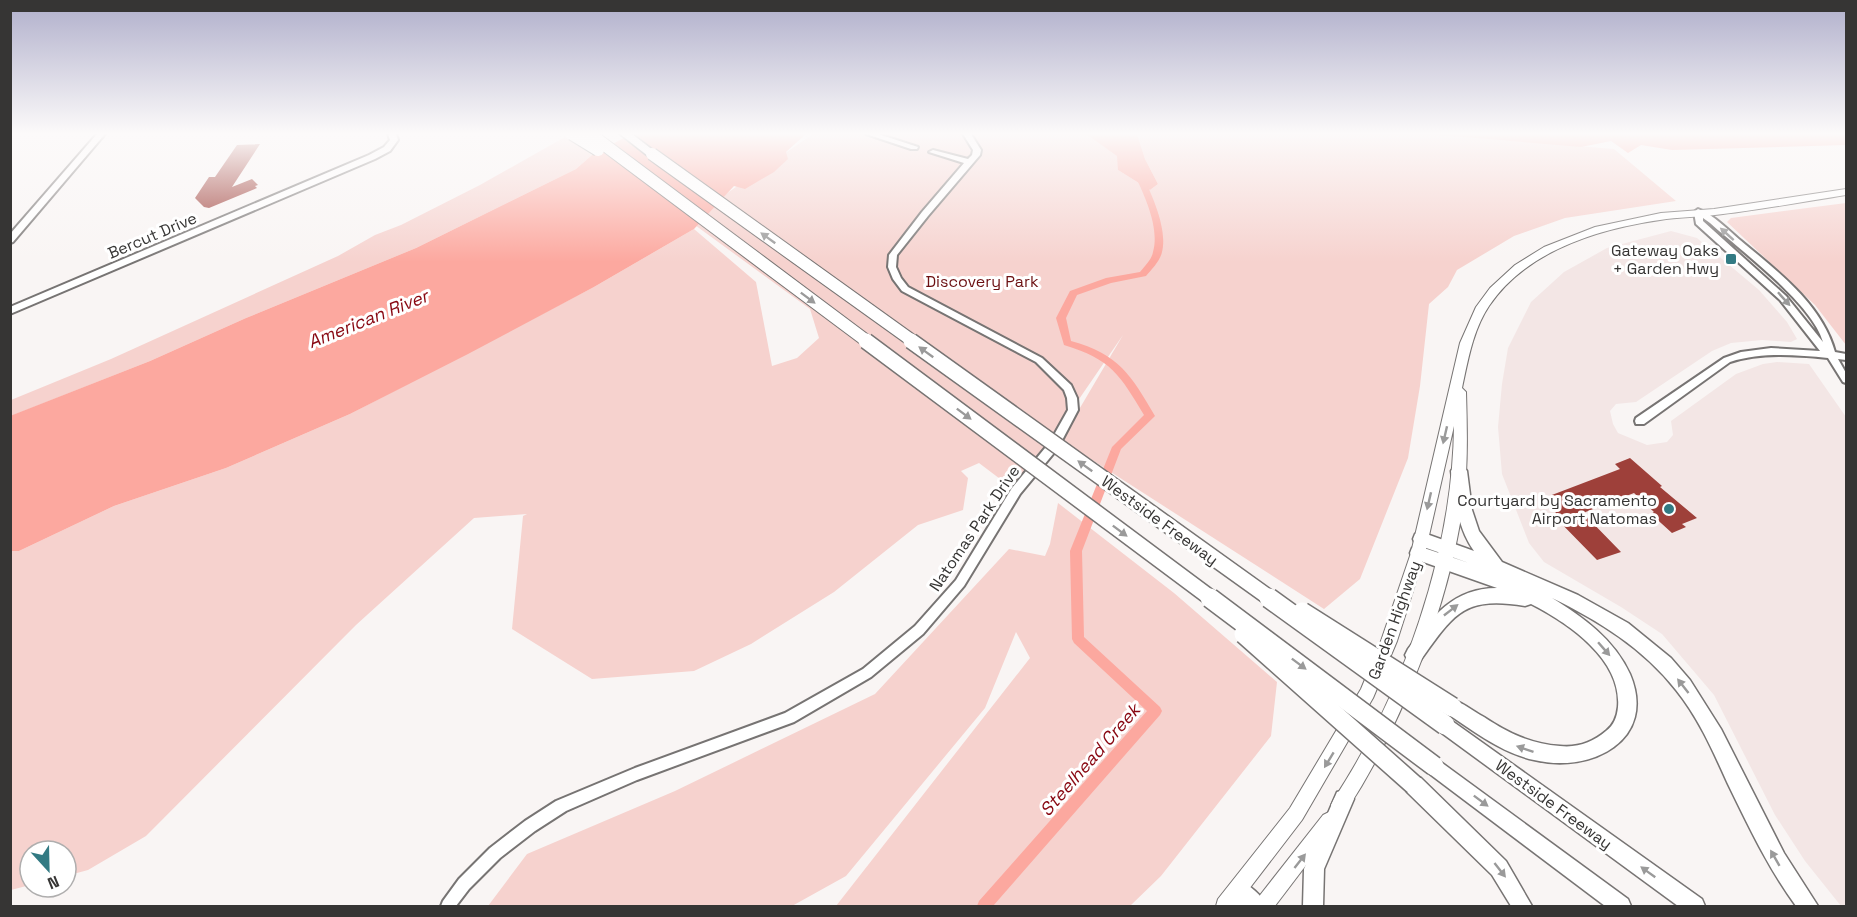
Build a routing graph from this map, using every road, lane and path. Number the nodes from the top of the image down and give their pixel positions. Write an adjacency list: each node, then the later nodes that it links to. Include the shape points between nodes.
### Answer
1 (64, 177): 10 (street)
2 (325, 177): 11 (street, Bercut Drive)
3 (640, 177): 8 (highway, bridge)
4 (646, 177): 8 (highway, Westside Freeway, bridge)
5 (684, 177): 24 (highway, Westside Freeway, one-way to 5, bridge, via 1183,537)
6 (956, 177): 27 (street, Natomas Park Drive, via 893,255 897,279 905,289 1039,360 1068,388 1073,410 1054,445 1016,491 960,584 919,630 867,673 789,718 635,774 561,806 495,853)
7 (1846, 192): 9 (main road, Garden Highway)
8 (677, 200): 21 (highway, Westside Freeway, one-way to 21, bridge)
9 (1698, 212): 12 (street, via 1699,222 1783,298); 14 (main road, Garden Highway, via 1599,229 1532,258 1503,280 1482,307)
10 (10, 240)
11 (10, 312)
12 (1831, 356): 13 (street); 15 (street); 16 (street, via 1775,350 1737,356)
13 (1846, 357)
14 (1460, 366): 17 (main road, Garden Highway); 18 (main road, Garden Highway, one-way to 18)
15 (1846, 380)
16 (1640, 421)
17 (1460, 471): 19 (main road, Garden Highway); 20 (highway, via 1470,532 1481,550)
18 (1419, 546): 19 (highway); 26 (main road, Garden Highway, one-way to 26, via 1389,641 1367,693 1296,814)
19 (1445, 554): 20 (highway); 22 (highway); 23 (main road, Garden Highway)
20 (1502, 570): 34 (highway, one-way to 20, via 1771,850 1701,711 1673,673 1635,637 1600,613)
21 (1184, 579): 31 (highway, one-way to 31, bridge, via 1414,785 1499,868); 32 (highway, Westside Freeway, one-way to 32, bridge)
22 (1558, 613): 23 (highway, one-way to 22, via 1445,612 1468,599 1514,597); 24 (highway, one-way to 24, via 1587,632 1622,676 1628,706 1621,730 1613,740 1602,748 1572,756 1535,752)
23 (1414, 654): 25 (main road, Garden Highway, via 1387,720)
24 (1449, 716): 33 (highway, Westside Freeway, one-way to 24)
25 (1344, 799): 29 (main road, Garden Highway, one-way to 25); 30 (highway, via 1314,869)
26 (1231, 902): 28 (highway)
27 (448, 906)
28 (1256, 906)
29 (1264, 906)
30 (1313, 906)
31 (1522, 906)
32 (1621, 906)
33 (1695, 906)
34 (1808, 906)

